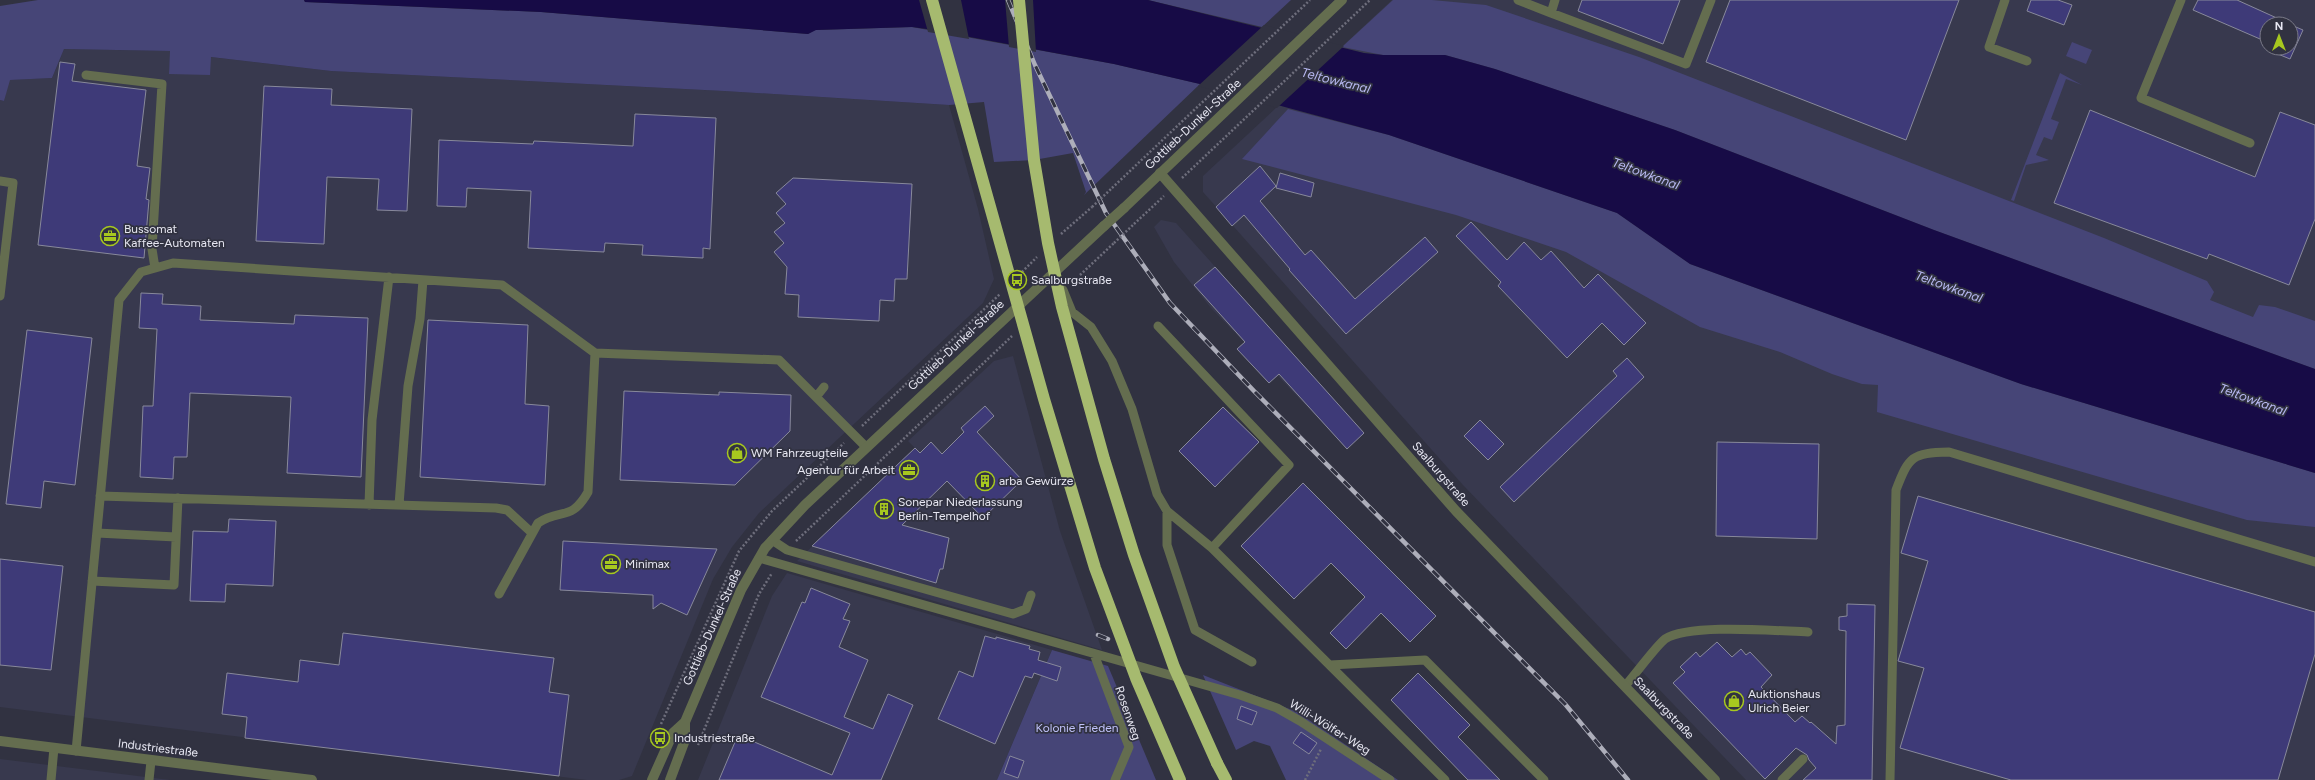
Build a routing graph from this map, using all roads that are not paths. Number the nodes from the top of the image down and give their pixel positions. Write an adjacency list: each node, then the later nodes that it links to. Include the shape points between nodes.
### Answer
1 (932, 0): 57 (highway, bridge, via 1044,399 1095,568 1136,678)
2 (1019, 0): 58 (highway, bridge, via 1034,160 1046,236 1062,307 1102,452 1134,554 1174,667)
3 (1342, 0): 13 (street, Gottlieb-Dunkel-Straße)
4 (1518, 0): 9 (lane)
5 (1555, 0): 9 (lane)
6 (1711, 0): 9 (lane, via 1686,64)
7 (2006, 0): 10 (lane, via 1989,48)
8 (2181, 0): 12 (lane, via 2141,98)
9 (1550, 12)
10 (2026, 61)
11 (86, 75): 15 (lane, via 162,84 152,249)
12 (2250, 143)
13 (1160, 173): 16 (street, Gottlieb-Dunkel-Straße, bridge); 44 (street, Saalburgstraße, via 1456,511)
14 (0, 181): 19 (lane, via 14,183)
15 (155, 268): 17 (lane, via 173,263); 25 (lane, via 141,272 119,300)
16 (1058, 269): 24 (street, Gottlieb-Dunkel-Straße); 29 (lane, via 1072,312 1091,327 1112,361 1132,409 1157,494)
17 (389, 277): 18 (lane); 27 (lane, via 372,420)
18 (422, 280): 21 (lane, via 502,285); 28 (lane, via 420,319 408,386)
19 (0, 296)
20 (1158, 326): 34 (lane, via 1289,465)
21 (595, 353): 23 (lane, via 778,360); 31 (lane, via 588,492 580,506 567,514 547,517 538,523)
22 (824, 387): 23 (lane)
23 (816, 397): 24 (lane)
24 (866, 447): 33 (street, Gottlieb-Dunkel-Straße)
25 (100, 496): 26 (lane); 30 (lane)
26 (178, 498): 27 (lane); 32 (lane)
27 (369, 505): 28 (lane)
28 (399, 505): 31 (lane, via 507,510)
29 (1167, 511): 34 (lane); 42 (lane, via 1167,545 1195,630)
30 (97, 533): 32 (lane); 37 (lane)
31 (532, 533): 38 (lane)
32 (176, 537): 37 (lane, via 174,585)
33 (772, 540): 35 (street, Gottlieb-Dunkel-Straße); 39 (lane, via 787,550 1013,614 1026,609)
34 (1212, 548): 43 (lane)
35 (759, 558): 41 (lane, Willi-Wölfer-Weg); 45 (street, Gottlieb-Dunkel-Straße, via 741,590)
36 (2315, 562): 64 (lane, via 1949,452 1923,453 1906,464 1896,490)
37 (92, 581): 48 (lane)
38 (499, 594)
39 (1031, 595)
40 (1808, 632): 44 (lane, via 1708,630 1683,633 1665,639)
41 (1094, 654): 56 (lane, Rosenweg, via 1129,747); 59 (lane, Willi-Wölfer-Weg, via 1276,708)
42 (1252, 662)
43 (1330, 666): 60 (lane); 61 (lane, via 1425,660)
44 (1625, 686): 62 (street, Saalburgstraße)
45 (685, 722): 54 (street, Gottlieb-Dunkel-Straße, via 673,733); 55 (street, Gottlieb-Dunkel-Straße, via 685,740)
46 (0, 742): 47 (street, Industriestraße)
47 (54, 748): 48 (street, Industriestraße); 51 (lane)
48 (76, 751): 50 (street, Industriestraße)
49 (1802, 760): 63 (lane)
50 (151, 761): 52 (lane); 53 (street, Industriestraße)
51 (51, 780)
52 (149, 780)
53 (312, 780)
54 (652, 780)
55 (670, 780)
56 (1116, 780)
57 (1180, 780)
58 (1226, 780)
59 (1390, 780)
60 (1445, 780)
61 (1544, 780)
62 (1716, 780)
63 (1782, 780)
64 (1890, 780)

